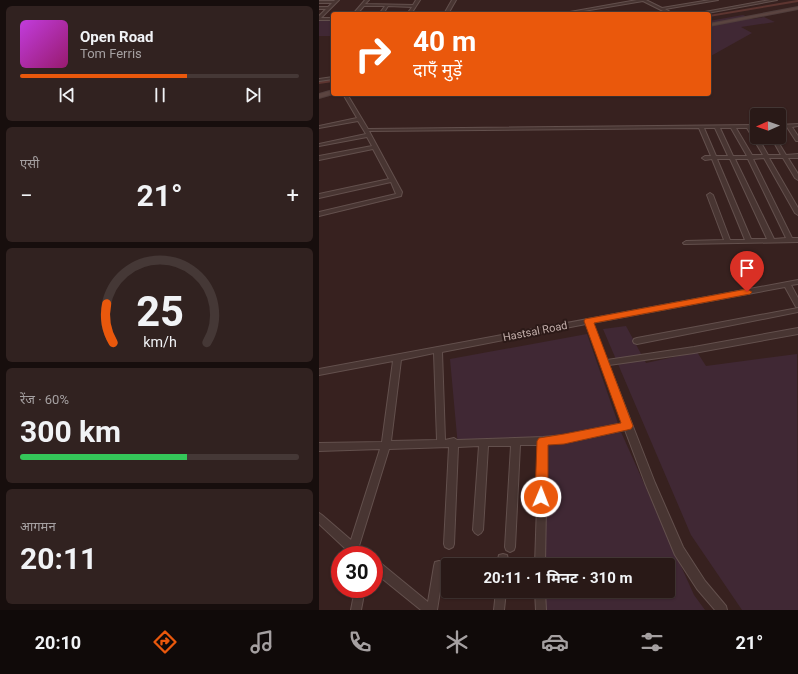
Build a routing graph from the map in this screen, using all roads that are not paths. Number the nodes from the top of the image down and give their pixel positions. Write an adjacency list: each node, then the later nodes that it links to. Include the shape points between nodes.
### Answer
1 (367, 0): 12 (street)
2 (418, 0): 14 (street)
3 (454, 0): 22 (street)
4 (643, 0): 18 (street); 23 (street)
5 (715, 0): 18 (street)
6 (761, 0): 11 (street)
7 (775, 0): 11 (street)
8 (780, 0): 26 (street)
9 (336, 1): 10 (street); 16 (street)
10 (319, 2)
11 (765, 2): 25 (street)
12 (362, 6): 13 (street); 19 (street)
13 (387, 6): 14 (street); 20 (street)
14 (414, 6): 21 (street)
15 (319, 8): 16 (street)
16 (330, 8): 27 (street)
17 (798, 8): 29 (street)
18 (661, 9): 24 (street)
19 (357, 12)
20 (382, 12)
21 (410, 12)
22 (447, 12)
23 (572, 12)
24 (668, 12)
25 (708, 12)
26 (711, 12)
27 (319, 18): 28 (street)
28 (331, 19)
29 (711, 25)
30 (331, 74): 31 (street)
31 (319, 77)
32 (331, 78): 33 (street)
33 (319, 80)
34 (319, 92): 35 (street)
35 (331, 92)
36 (331, 93): 37 (street)
37 (319, 96)
38 (346, 96): 39 (street)
39 (360, 119): 46 (street); 47 (street)
40 (798, 125): 42 (street)
41 (749, 126): 45 (street); 57 (street)
42 (789, 126): 48 (street)
43 (701, 127): 44 (street); 47 (street); 54 (street)
44 (717, 127): 45 (street); 55 (street)
45 (733, 127): 56 (street)
46 (319, 128)
47 (367, 132): 50 (street); 51 (street)
48 (798, 140)
49 (777, 144): 52 (street)
50 (319, 145)
51 (375, 147): 58 (street); 61 (street)
52 (785, 156): 53 (street); 57 (street); 60 (street)
53 (798, 156)
54 (714, 157): 55 (street); 59 (street); 69 (street)
55 (731, 157): 56 (street); 66 (street)
56 (750, 157): 57 (street); 67 (street)
57 (768, 157): 64 (street)
58 (319, 158)
59 (705, 158)
60 (798, 178)
61 (392, 180): 63 (street); 65 (street, via 399,195)
62 (710, 195): 70 (street)
63 (319, 196)
64 (798, 213)
65 (319, 214)
66 (771, 240): 67 (street); 69 (street)
67 (790, 240): 68 (street)
68 (798, 240)
69 (749, 241): 70 (street)
70 (728, 242): 71 (street)
71 (686, 243)
72 (798, 282): 73 (street, Hastsal Road)
73 (787, 284): 74 (street); 76 (street, Hastsal Road)
74 (798, 305)
75 (798, 310): 78 (street)
76 (588, 321): 79 (street, Hastsal Road); 81 (street)
77 (798, 330): 81 (street, via 694,350)
78 (637, 341)
79 (438, 349): 80 (street, Hastsal Road); 88 (street)
80 (397, 357): 82 (street, Hastsal Road); 89 (street)
81 (605, 363): 83 (street)
82 (319, 372)
83 (627, 426): 84 (street); 108 (street, via 679,550 701,585)
84 (543, 441): 87 (street); 97 (street)
85 (455, 442): 86 (street); 88 (street); 93 (street)
86 (484, 442): 87 (street); 92 (street)
87 (517, 442): 96 (street)
88 (441, 443): 89 (street)
89 (386, 445): 90 (street); 95 (street)
90 (319, 447)
91 (319, 518): 94 (street)
92 (478, 530)
93 (449, 544)
94 (350, 546)
95 (354, 546)
96 (510, 547)
97 (540, 558)
98 (439, 566): 105 (street)
99 (383, 572): 104 (street)
100 (359, 598): 103 (street)
101 (500, 598): 106 (street)
102 (540, 598): 107 (street)
103 (356, 610)
104 (429, 610)
105 (432, 610)
106 (499, 610)
107 (541, 610)
108 (722, 610)

